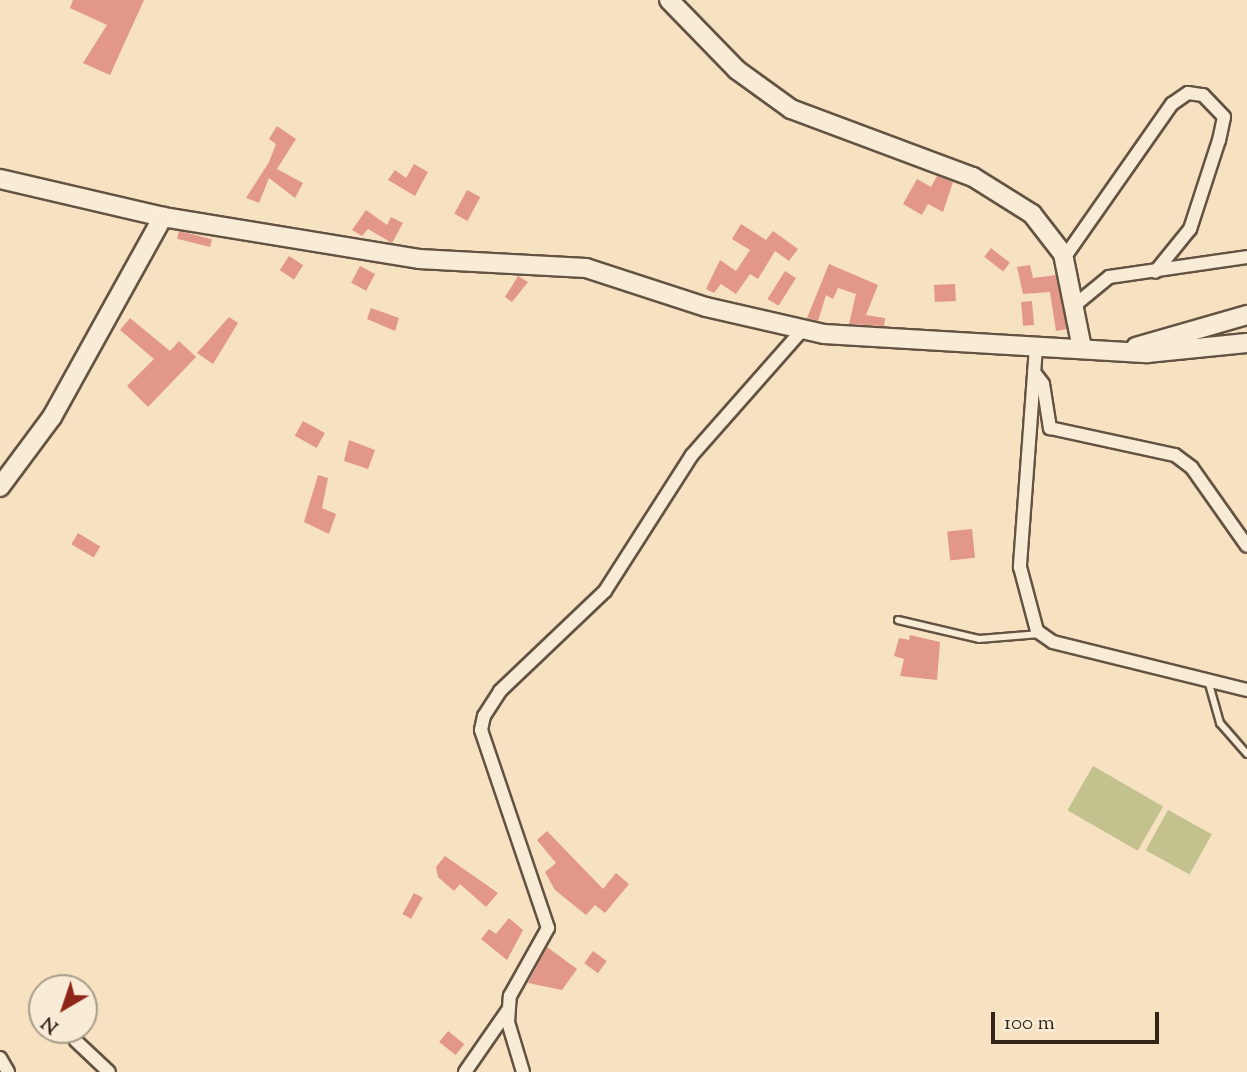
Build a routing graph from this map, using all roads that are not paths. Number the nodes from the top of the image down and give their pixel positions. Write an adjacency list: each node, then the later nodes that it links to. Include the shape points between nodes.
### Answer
1 (669, 0): 5 (street, via 737,70 791,109 993,186 1049,230)
2 (0, 178): 3 (street)
3 (163, 217): 9 (street, via 419,259 586,268); 15 (street, via 52,417)
4 (1247, 257): 6 (street)
5 (1064, 258): 6 (street, via 1172,104 1188,93 1203,95 1224,117 1219,140 1193,223); 7 (street)
6 (1155, 272): 7 (street, via 1102,279)
7 (1075, 306): 12 (street)
8 (1247, 315): 13 (street)
9 (803, 329): 11 (street, via 926,344); 22 (street, via 692,455 605,592 500,691 484,716 481,730 548,928 514,982)
10 (1247, 343): 13 (street)
11 (1036, 347): 12 (street); 14 (street)
12 (1082, 348): 13 (street)
13 (1131, 349)
14 (1034, 372): 16 (street, via 1043,384 1051,428 1175,455 1192,468); 18 (street, via 1020,567 1025,603)
15 (0, 487)
16 (1247, 546)
17 (898, 620): 18 (lane, via 979,639)
18 (1040, 634): 19 (street)
19 (1209, 684): 20 (street); 21 (lane, via 1220,723)
20 (1247, 690)
21 (1247, 754)
22 (508, 1010): 27 (street); 28 (street)
23 (79, 1044): 26 (street)
24 (0, 1058): 25 (street)
25 (8, 1072)
26 (109, 1072)
27 (465, 1072)
28 (523, 1072)

